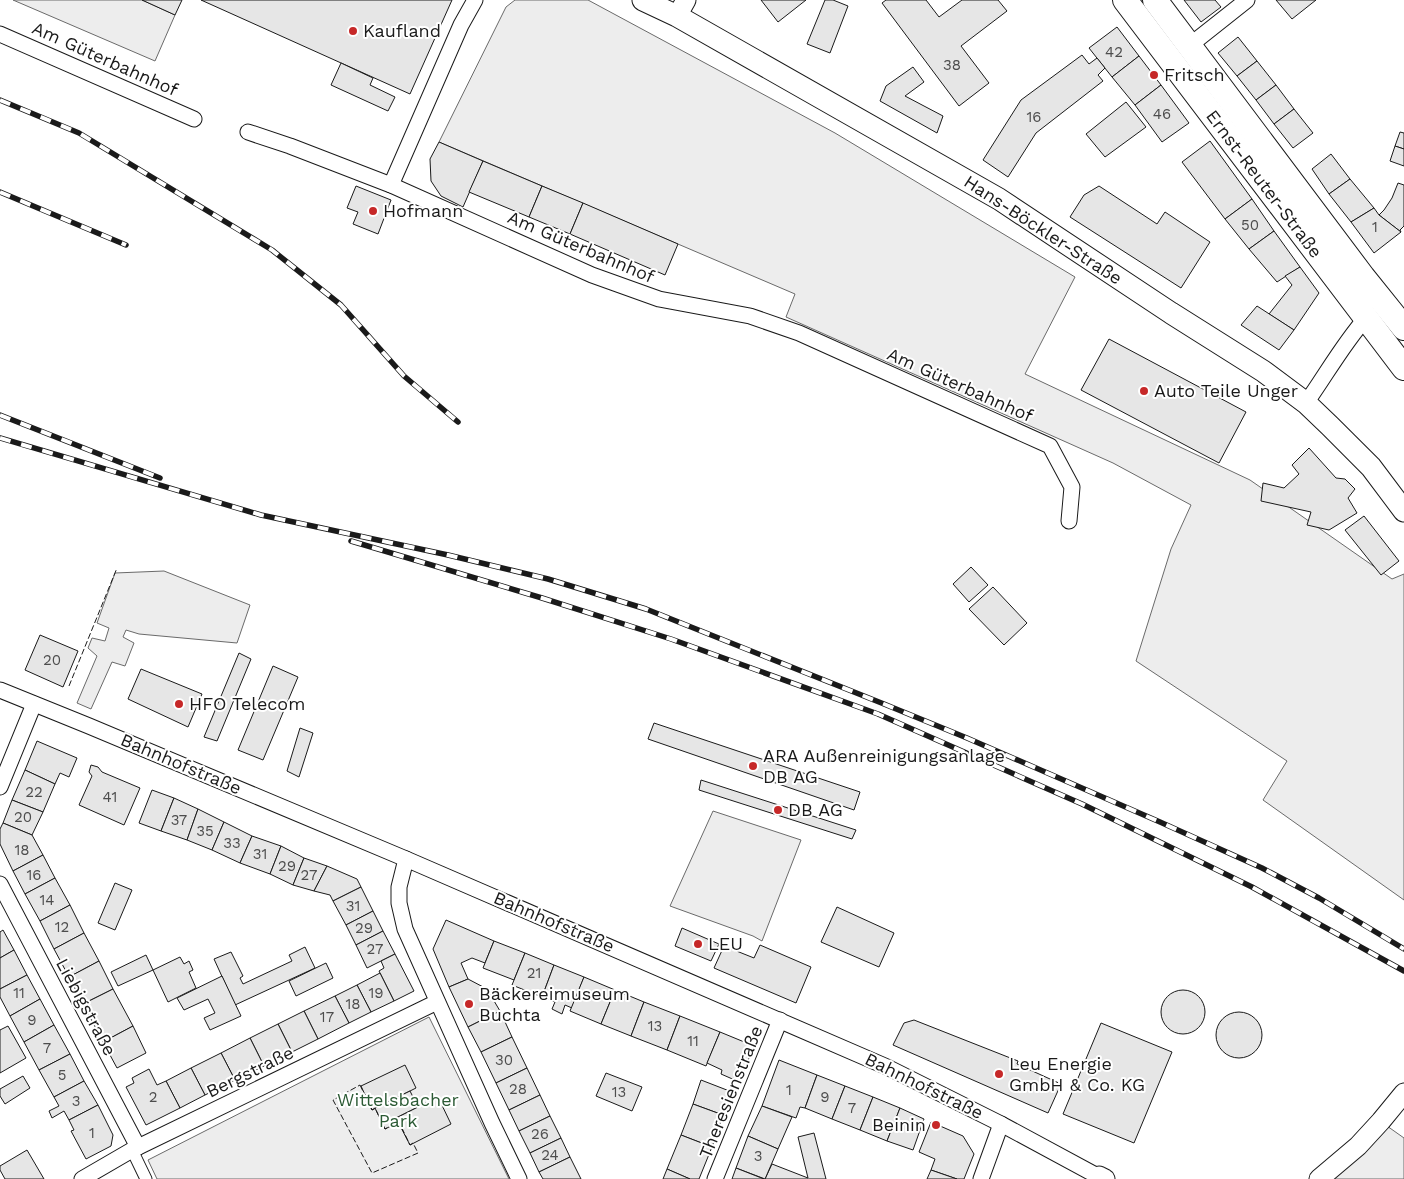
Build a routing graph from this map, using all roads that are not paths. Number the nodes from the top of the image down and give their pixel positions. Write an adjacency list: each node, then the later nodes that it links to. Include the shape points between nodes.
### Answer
1 (475, 0): 11 (street)
2 (643, 0): 6 (main road, Hans-Böckler-Straße)
3 (1125, 0): 12 (main road, Ernst-Reuter-Straße)
4 (1155, 0): 8 (main road, Ernst-Reuter-Straße)
5 (1247, 0): 8 (street)
6 (682, 8): 16 (main road, Hans-Böckler-Straße, via 999,199 1263,371)
7 (0, 34): 9 (street, Am Güterbahnhof)
8 (1189, 46): 13 (main road, Ernst-Reuter-Straße)
9 (194, 120)
10 (248, 132): 11 (street, Am Güterbahnhof)
11 (390, 185): 18 (street, Am Güterbahnhof, via 592,275 659,299 750,316 799,333 1050,446 1072,487)
12 (1366, 318): 15 (main road, Ernst-Reuter-Straße); 16 (street)
13 (1404, 328)
14 (1404, 332): 15 (street, Ernst-Reuter-Straße, via 1398,345)
15 (1404, 367)
16 (1306, 404): 17 (main road, Hans-Böckler-Straße, via 1371,467)
17 (1404, 511)
18 (1069, 521)
19 (0, 690): 20 (street, Bahnhofstraße)
20 (34, 704): 21 (street); 22 (street, Bahnhofstraße)
21 (0, 787)
22 (406, 859): 24 (street, via 399,887 399,903 405,929); 25 (street, Bahnhofstraße)
23 (0, 884): 28 (street, Liebigstraße)
24 (437, 1002): 28 (street, Bergstraße); 32 (street)
25 (780, 1020): 27 (street, Bahnhofstraße, via 888,1067); 33 (street, Theresienstraße)
26 (1404, 1093): 35 (street, via 1358,1146)
27 (1001, 1124): 29 (street, Bahnhofstraße); 34 (street)
28 (135, 1149): 30 (street, Bergstraße); 31 (street)
29 (1102, 1178)
30 (82, 1179)
31 (146, 1179)
32 (519, 1179)
33 (715, 1179)
34 (981, 1179)
35 (1319, 1179)

